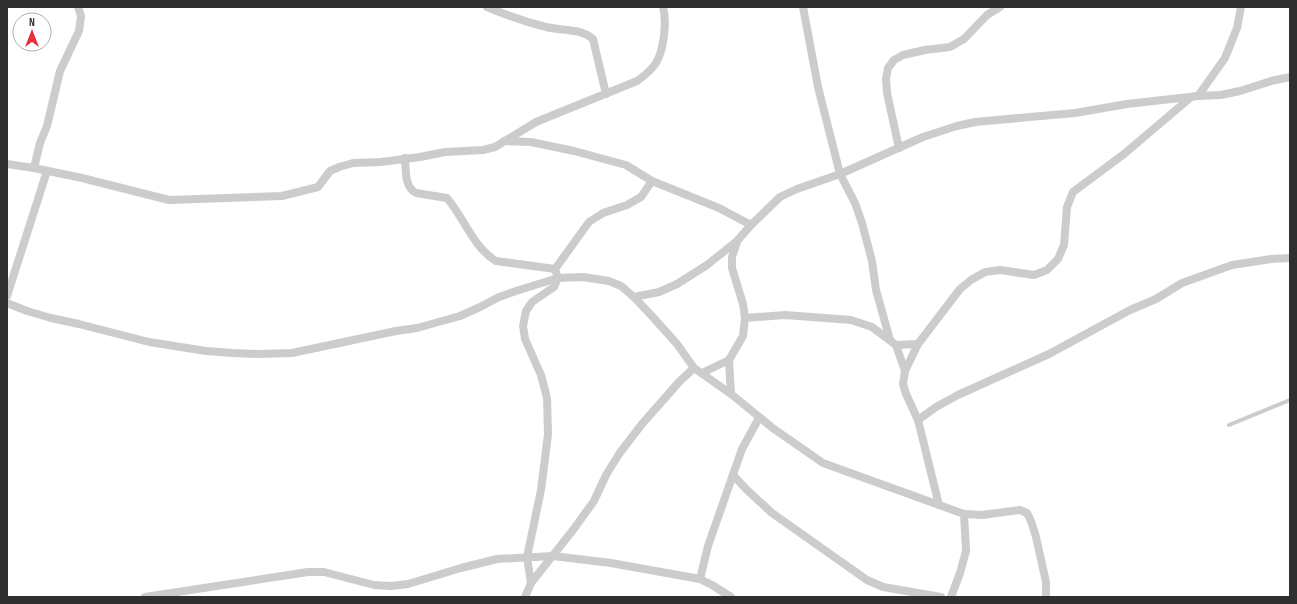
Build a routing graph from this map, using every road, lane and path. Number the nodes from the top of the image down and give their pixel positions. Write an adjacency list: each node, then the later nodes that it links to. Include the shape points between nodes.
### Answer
1 (78, 7): 14 (street, via 81,16 79,31 60,71)
2 (487, 7): 8 (street, via 525,22 589,35 593,40)
3 (663, 7): 8 (street, via 666,15 663,45 657,62 650,72 637,81)
4 (803, 7): 16 (street, via 818,87)
5 (1000, 7): 11 (street, via 987,15 964,39 950,47 903,55 894,60 888,68 887,93)
6 (1241, 7): 9 (street, via 1237,28 1225,58)
7 (1290, 77): 9 (street, via 1222,95)
8 (606, 94): 10 (street, via 536,122)
9 (1195, 96): 11 (street, via 1075,113 975,122 923,137); 28 (street, via 1073,192 1067,207 1064,245 1058,258 1047,270 1034,275 1000,270 985,272 971,280 960,289)
10 (504, 141): 12 (street, via 495,148); 17 (street, via 531,142 626,165)
11 (899, 148): 16 (street)
12 (405, 158): 15 (street, via 353,163 330,171 318,187 282,196 259,198 169,200); 21 (street, via 408,185 411,190 447,198 488,256 496,261)
13 (7, 164): 14 (street)
14 (34, 168): 15 (street)
15 (47, 171): 23 (street)
16 (840, 174): 18 (street, via 780,197); 27 (street, via 862,223 872,261 876,290)
17 (652, 181): 18 (street, via 719,208); 21 (street, via 641,197 603,213 589,222)
18 (752, 225): 19 (street)
19 (737, 241): 24 (street, via 707,265 677,284 659,292); 26 (street, via 732,257 732,268)
20 (1290, 258): 36 (street, via 1232,265 1182,283 1049,354 958,395)
21 (555, 268): 22 (street)
22 (558, 278): 24 (street, via 583,277 609,281 621,286); 25 (street, via 499,297 460,316 417,328 292,353 206,351 149,342 26,312); 42 (street, via 554,287 532,302 526,311 523,326 525,339 541,375 547,398 548,434 541,490)
23 (7, 296)
24 (634, 298): 30 (street, via 677,344)
25 (7, 303)
26 (746, 318): 27 (street, via 785,315 851,320 872,327); 29 (street, via 743,336)
27 (893, 342): 28 (street); 31 (street)
28 (918, 344): 31 (street)
29 (729, 360): 32 (street); 33 (street)
30 (694, 368): 32 (street); 41 (street, via 642,424 619,454 594,501)
31 (905, 371): 36 (street, via 903,384)
32 (702, 373): 33 (street)
33 (731, 394): 35 (street)
34 (1290, 400): 37 (lane)
35 (759, 418): 38 (street, via 742,449); 39 (street, via 823,463)
36 (918, 420): 39 (street)
37 (1229, 425)
38 (733, 475): 43 (street, via 708,546); 48 (street, via 772,513 867,580 883,587)
39 (939, 505): 40 (street)
40 (964, 514): 49 (street, via 966,551); 50 (street, via 982,515 1020,510 1027,513 1036,537 1046,582)
41 (553, 556): 42 (street); 43 (street, via 611,563); 44 (street)
42 (527, 557): 44 (street); 45 (street, via 497,559 408,584 391,586 374,586 324,572 308,572)
43 (700, 579): 47 (street)
44 (531, 583): 46 (street)
45 (145, 597)
46 (525, 597)
47 (731, 597)
48 (941, 597)
49 (951, 597)
50 (1046, 597)

